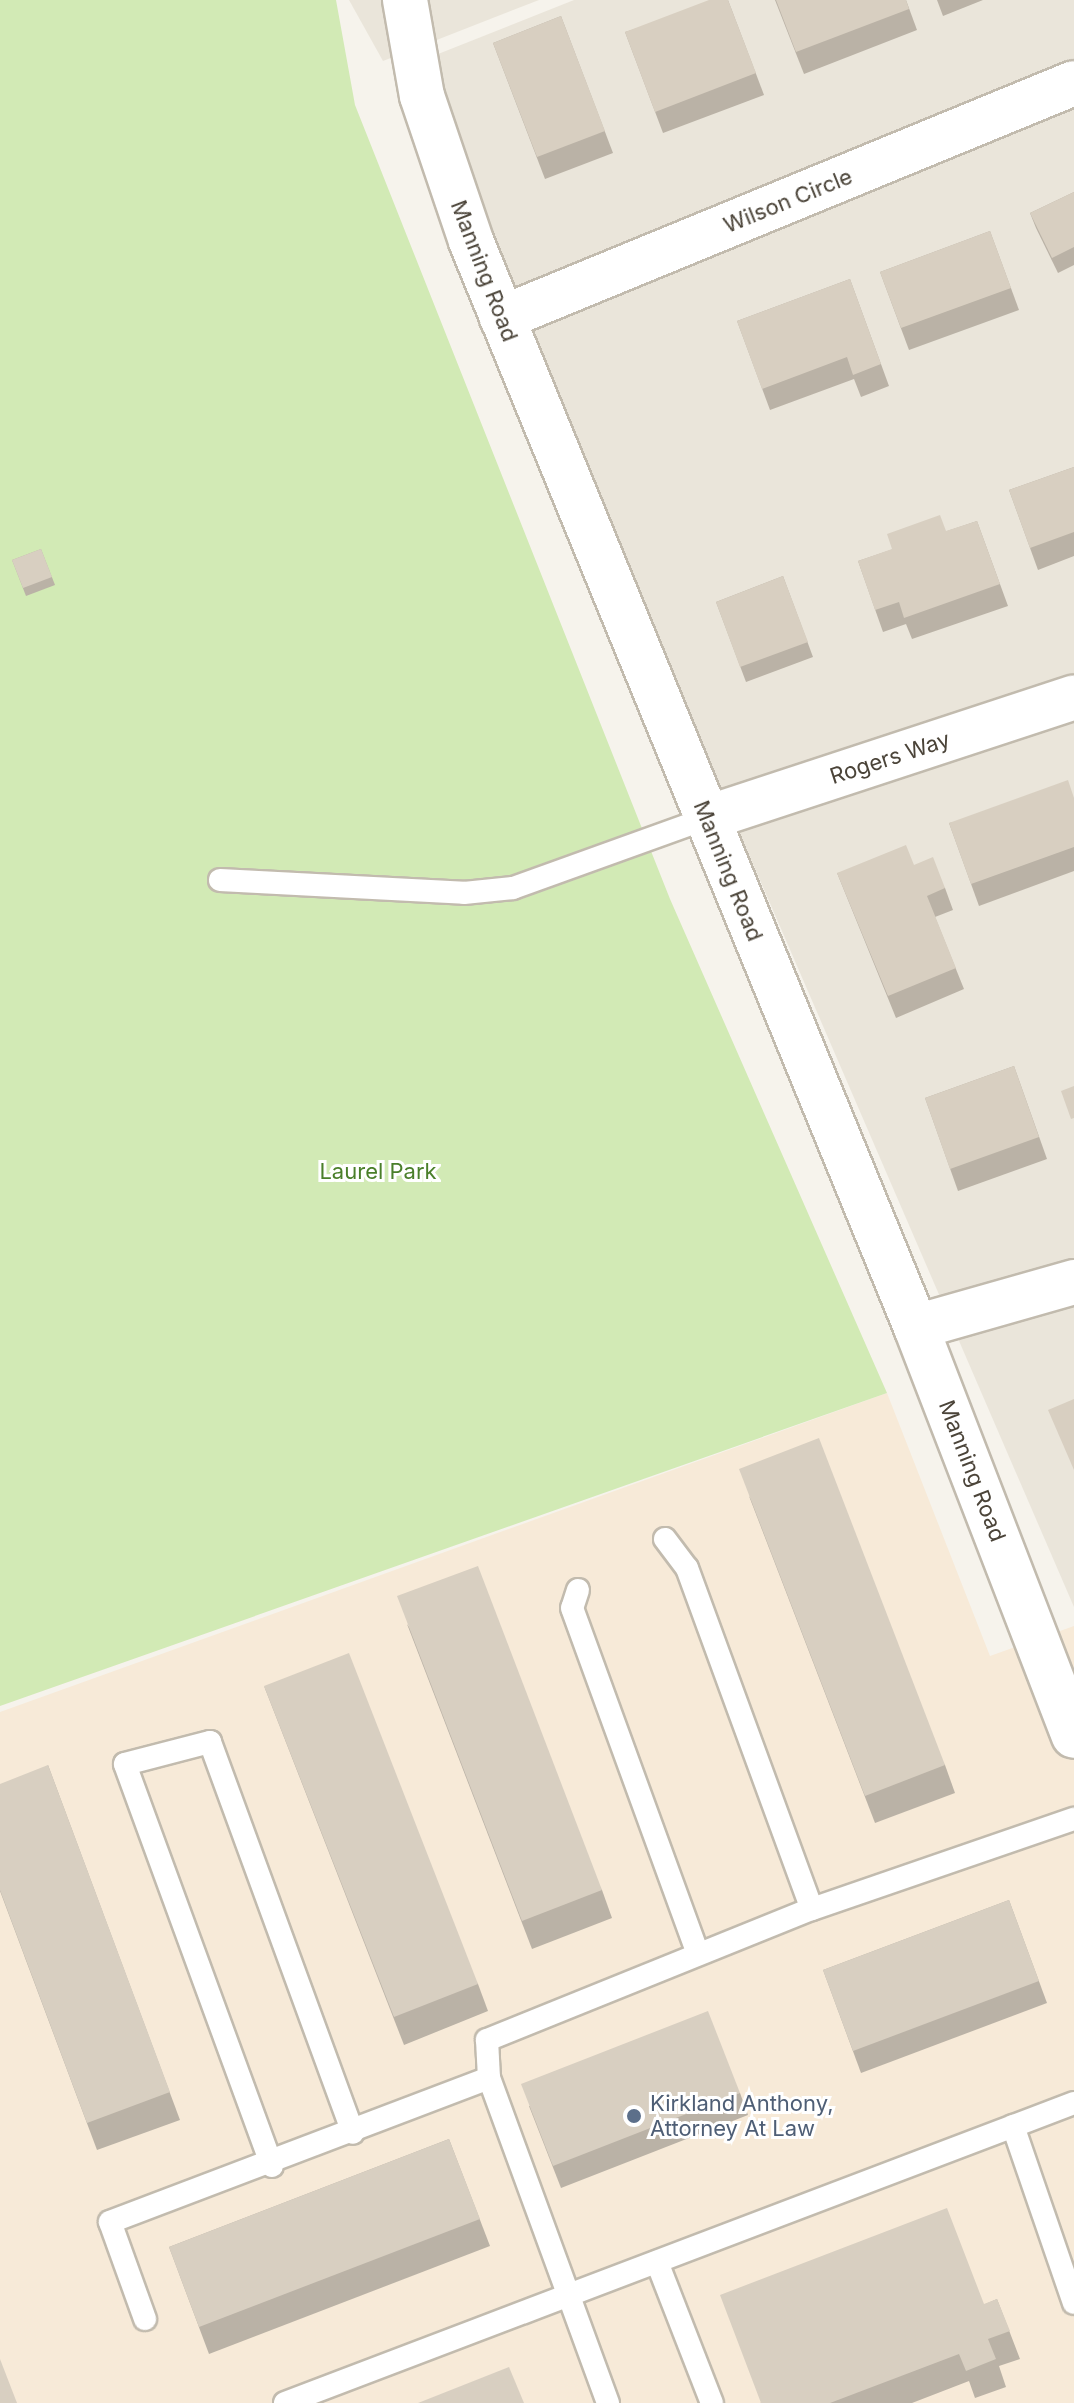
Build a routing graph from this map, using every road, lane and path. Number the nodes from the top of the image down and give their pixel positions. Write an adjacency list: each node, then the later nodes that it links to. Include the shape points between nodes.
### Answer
1 (411, 1): 3 (street, Manning Road, via 422,96)
2 (1074, 83): 3 (street, Wilson Circle)
3 (502, 318): 5 (street, Manning Road)
4 (1074, 697): 5 (street, Rogers Way)
5 (707, 818): 6 (lane, via 513,888 464,893); 8 (street, Manning Road)
6 (220, 880)
7 (1074, 1282): 8 (street)
8 (916, 1327): 11 (street, Manning Road)
9 (665, 1539): 13 (lane, via 687,1568)
10 (578, 1590): 14 (lane, via 572,1608)
11 (1074, 1736)
12 (1074, 1819): 13 (lane)
13 (812, 1909): 14 (lane)
14 (698, 1954): 15 (lane, via 487,2040)
15 (489, 2078): 18 (lane); 21 (lane)
16 (1074, 2103): 17 (lane)
17 (1013, 2126): 20 (lane); 22 (lane)
18 (353, 2133): 19 (lane); 19 (lane, via 210,1742 125,1764)
19 (272, 2166): 23 (lane, via 110,2222)
20 (657, 2262): 21 (lane); 26 (lane)
21 (570, 2297): 24 (lane); 25 (lane)
22 (1074, 2303)
23 (145, 2319)
24 (285, 2403)
25 (608, 2403)
26 (712, 2403)

